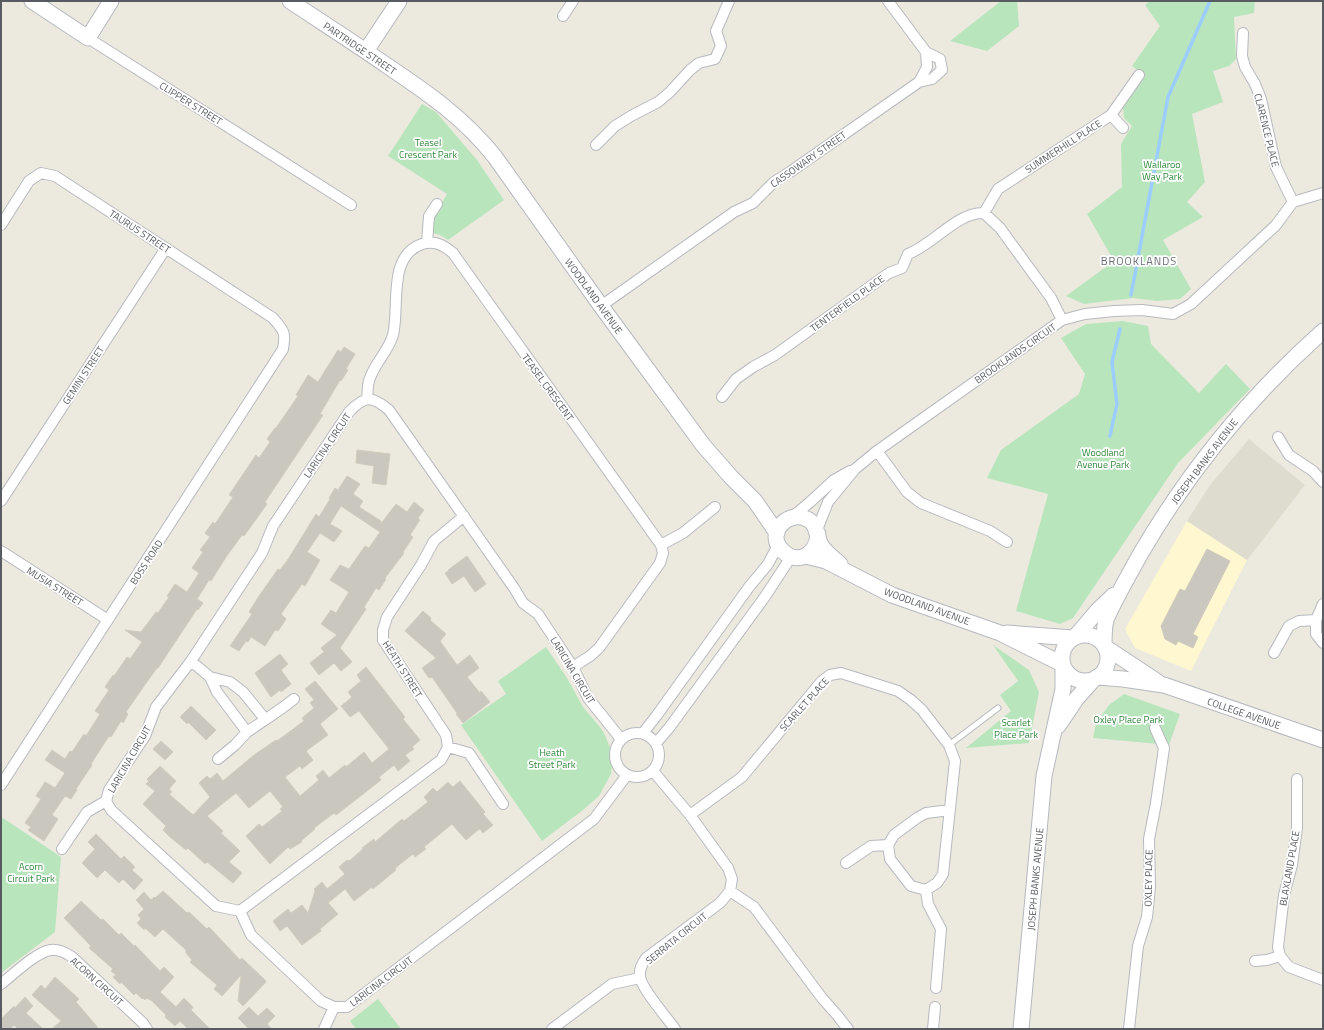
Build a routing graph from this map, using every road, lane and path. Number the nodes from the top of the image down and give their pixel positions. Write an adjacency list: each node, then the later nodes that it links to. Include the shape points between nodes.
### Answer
1 (32, 1): 10 (street, CLIPPER STREET)
2 (111, 1): 10 (street)
3 (290, 1): 11 (street, PARTRIDGE STREET)
4 (399, 1): 11 (street)
5 (573, 1): 8 (street)
6 (729, 1): 18 (street, via 716,31 721,46 715,59 699,63 658,102 615,126)
7 (888, 1): 12 (street)
8 (564, 16)
9 (1243, 33): 20 (street, CLARENCE PLACE, via 1242,56 1245,67 1261,99 1276,167)
10 (88, 38): 22 (street, CLIPPER STREET)
11 (366, 51): 15 (street, PARTRIDGE STREET)
12 (926, 52): 14 (street, via 927,67); 14 (street, CASSOWARY STREET, via 940,59 942,70 932,79)
13 (1139, 75): 16 (street, SUMMERHILL PLACE)
14 (919, 82): 27 (street, CASSOWARY STREET, via 774,182 752,203 734,212)
15 (431, 95): 27 (street, WOODLAND AVENUE, via 481,139)
16 (1111, 115): 17 (street); 23 (street, SUMMERHILL PLACE, via 998,189)
17 (1123, 128)
18 (596, 145)
19 (1323, 193): 20 (street)
20 (1293, 202): 28 (street, BROOKLANDS CIRCUIT, via 1276,225 1191,304 1173,314 1142,310 1114,311)
21 (437, 204): 25 (street, via 429,216)
22 (351, 205)
23 (984, 213): 28 (street, via 1000,228 1051,298); 31 (street, TENTERFIELD PLACE, via 976,213 960,220 908,254 902,268 889,272 775,356 753,367 736,380)
24 (1, 224): 26 (street, TAURUS STREET, via 29,181 41,173 55,176)
25 (427, 243): 32 (street, via 415,247 405,257 399,269 393,334 369,378); 45 (street, TEASEL CRESCENT, via 434,242 453,253)
26 (166, 248): 30 (street, TAURUS STREET, via 273,318 282,327); 37 (street, GEMINI STREET)
27 (601, 306): 38 (street, WOODLAND AVENUE, via 703,445)
28 (1062, 320): 34 (street, BROOKLANDS CIRCUIT)
29 (1323, 331): 49 (street, JOSEPH BANKS AVENUE, via 1303,348 1218,439 1161,519)
30 (286, 336): 51 (street, BOSS ROAD, via 283,349)
31 (722, 397)
32 (367, 399): 40 (street, LARICINA CIRCUIT, via 378,401 389,410); 58 (street, LARICINA CIRCUIT, via 356,404 349,412 273,526 262,553)
33 (1278, 437): 36 (street, via 1289,455 1313,471)
34 (877, 451): 35 (street, BROOKLANDS CIRCUIT); 44 (street, via 907,492 921,503 990,530)
35 (855, 469): 41 (street, BROOKLANDS CIRCUIT, via 834,480); 42 (street, BROOKLANDS CIRCUIT, via 828,502)
36 (1323, 482)
37 (1, 501)
38 (754, 501): 41 (street, WOODLAND AVENUE); 43 (street, WOODLAND AVENUE)
39 (715, 506): 45 (street, via 683,533)
40 (464, 516): 60 (street, LARICINA CIRCUIT, via 523,603 538,614); 75 (street, HEATH STREET, via 434,541 387,617 383,630 383,640 446,735)
41 (791, 517): 42 (street, WOODLAND AVENUE, via 800,516 808,519); 43 (street, via 781,523)
42 (817, 532): 47 (street, via 814,548); 48 (street, WOODLAND AVENUE, via 821,546)
43 (777, 539): 47 (street, WOODLAND AVENUE, via 784,553); 70 (street, via 768,564)
44 (1007, 542)
45 (661, 544): 60 (street, via 663,553 660,563 599,648)
46 (1, 551): 51 (street, MUSIA STREET)
47 (798, 556): 48 (street, WOODLAND AVENUE, via 826,561); 73 (street, via 759,604)
48 (855, 576): 53 (street, WOODLAND AVENUE, via 892,595)
49 (1121, 588): 54 (street, JOSEPH BANKS AVENUE); 56 (street, JOSEPH BANKS AVENUE, via 1106,620)
50 (1323, 604): 52 (street)
51 (108, 620): 80 (street, BOSS ROAD)
52 (1316, 620): 55 (street, via 1316,634); 57 (street, via 1299,621 1290,626)
53 (1000, 633): 54 (street, WOODLAND AVENUE); 59 (street, WOODLAND AVENUE)
54 (1074, 638): 56 (street, via 1091,636); 59 (street, via 1063,649)
55 (1323, 642)
56 (1104, 646): 62 (street, via 1108,654 1107,664); 63 (street, COLLEGE AVENUE)
57 (1274, 653)
58 (191, 661): 61 (street); 81 (street, LARICINA CIRCUIT, via 156,707 145,736 109,790)
59 (1063, 665): 62 (street, via 1074,679 1084,681); 68 (street, JOSEPH BANKS AVENUE, via 1063,689)
60 (573, 667): 71 (street, LARICINA CIRCUIT, via 588,698)
61 (210, 677): 66 (street, via 230,682 243,692); 69 (street, via 217,692)
62 (1096, 678): 63 (street, COLLEGE AVENUE); 68 (street, JOSEPH BANKS AVENUE)
63 (1164, 685): 72 (street, COLLEGE AVENUE)
64 (294, 699): 66 (street)
65 (998, 708): 74 (lane)
66 (265, 719): 69 (street)
67 (1155, 728): 106 (street, OXLEY PLACE, via 1164,748 1149,839 1150,887 1147,917 1138,946)
68 (1055, 730): 105 (street, JOSEPH BANKS AVENUE, via 1044,776)
69 (247, 732): 76 (street)
70 (643, 733): 71 (street, via 632,733); 73 (street)
71 (621, 739): 78 (street, via 616,746 614,759 617,766)
72 (1323, 740)
73 (656, 743): 77 (street, via 660,757)
74 (949, 745): 83 (street, SCARLET PLACE, via 955,761); 84 (street, SCARLET PLACE, via 922,710 898,691 841,673 830,675 821,682 742,777)
75 (448, 747): 82 (street, via 469,753); 90 (street, via 440,760)
76 (218, 759)
77 (653, 771): 78 (street, via 639,777); 84 (street)
78 (627, 775): 97 (street, LARICINA CIRCUIT, via 594,819 354,1002 347,1007)
79 (1296, 779): 91 (street, BLAXLAND PLACE, via 1297,828 1292,865 1284,895 1278,947)
80 (1, 785)
81 (106, 801): 86 (street, LARICINA CIRCUIT, via 87,812); 90 (street, LARICINA CIRCUIT, via 111,810 216,906)
82 (503, 804)
83 (950, 810): 85 (street, via 926,813 917,818 894,836); 88 (street, SCARLET PLACE, via 943,874 937,883)
84 (690, 815): 89 (street, via 728,868 732,879)
85 (888, 845): 87 (street, via 871,846); 88 (street, via 890,859 911,886)
86 (62, 849)
87 (846, 863)
88 (926, 890): 96 (street, via 928,904 941,929)
89 (730, 891): 93 (street, SERRATA CIRCUIT, via 720,903 646,958 640,968); 103 (street, via 754,907)
90 (240, 911): 97 (street, via 250,935 321,1001)
91 (1280, 956): 92 (street); 94 (street, via 1289,967)
92 (1255, 961)
93 (640, 978): 101 (street, via 612,984); 102 (street)
94 (1323, 980)
95 (1, 984): 99 (street, ACORN CIRCUIT, via 40,954 52,950 63,951)
96 (936, 988)
97 (334, 1007): 100 (street)
98 (934, 1007): 104 (street)
99 (147, 1029)
100 (324, 1029)
101 (552, 1029)
102 (675, 1029)
103 (848, 1029)
104 (933, 1029)
105 (1021, 1029)
106 (1129, 1029)

